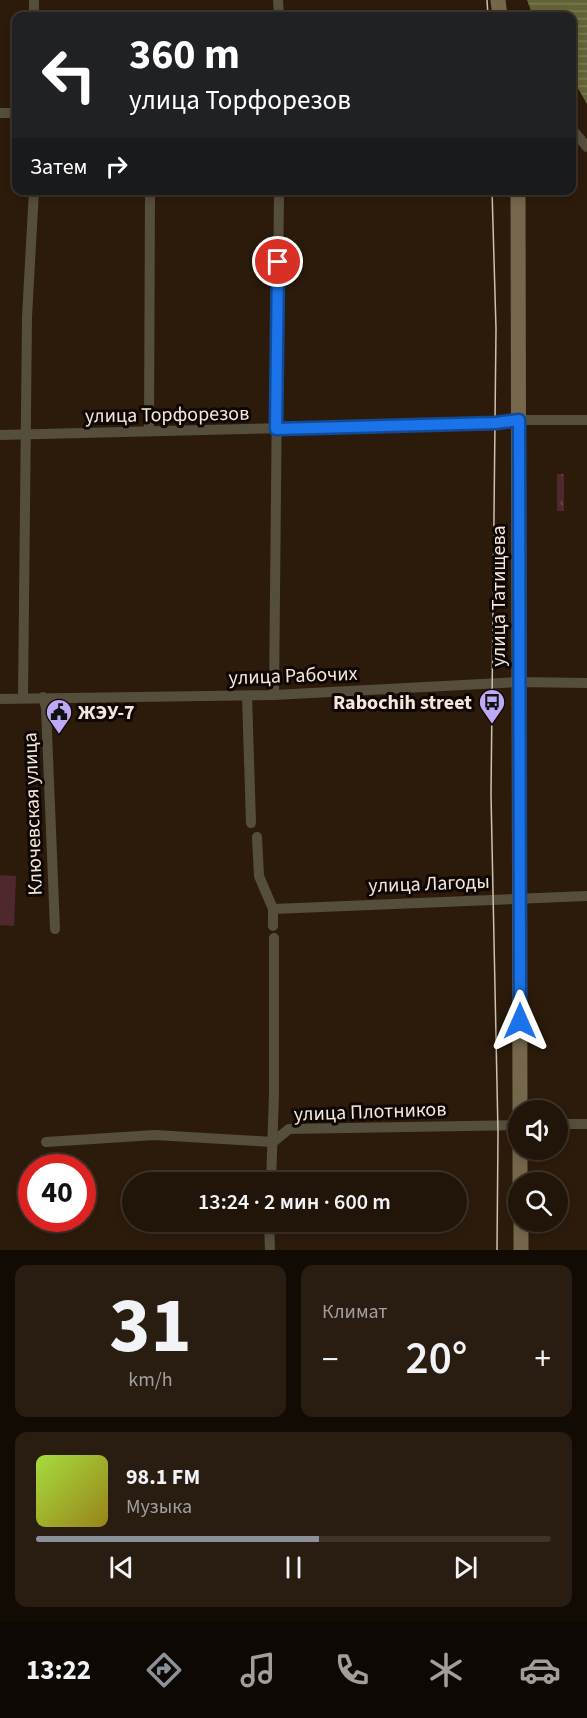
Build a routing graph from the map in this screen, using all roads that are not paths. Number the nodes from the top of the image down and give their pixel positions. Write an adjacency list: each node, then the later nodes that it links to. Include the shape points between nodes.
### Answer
1 (576, 134): 2 (street)
2 (587, 147)
3 (34, 195): 12 (street)
4 (150, 195): 10 (street)
5 (279, 195): 9 (street)
6 (518, 195): 7 (street, улица Татищева)
7 (519, 420): 8 (street, улица Торфорезов); 9 (street, улица Торфорезов); 13 (street, улица Татищева)
8 (587, 420)
9 (276, 429): 10 (street, улица Торфорезов); 15 (street)
10 (149, 431): 12 (street, улица Торфорезов)
11 (0, 435): 12 (street, улица Торфорезов)
12 (26, 436): 17 (street)
13 (519, 682): 14 (street, улица Рабочих); 15 (street, улица Рабочих); 23 (street, улица Татищева)
14 (587, 683)
15 (274, 695): 16 (street, улица Рабочих)
16 (247, 696): 18 (street, улица Рабочих); 20 (street)
17 (22, 698): 18 (street, улица Рабочих); 19 (street, улица Рабочих)
18 (43, 698): 26 (street, Ключевская улица)
19 (0, 699)
20 (251, 823)
21 (257, 837): 24 (street, via 259,876)
22 (587, 896): 23 (street, улица Лагоды)
23 (520, 897): 24 (street, улица Лагоды); 28 (street, улица Татищева)
24 (273, 909): 25 (street)
25 (273, 926)
26 (55, 929)
27 (274, 938): 33 (street)
28 (520, 1100)
29 (568, 1124): 30 (street)
30 (587, 1124)
31 (508, 1125): 33 (street, улица Плотников, via 289,1128)
32 (46, 1142): 33 (street, улица Плотников, via 155,1136)
33 (273, 1142): 34 (street)
34 (272, 1172)
35 (269, 1232): 37 (street)
36 (521, 1232): 38 (street)
37 (270, 1250)
38 (521, 1250)

